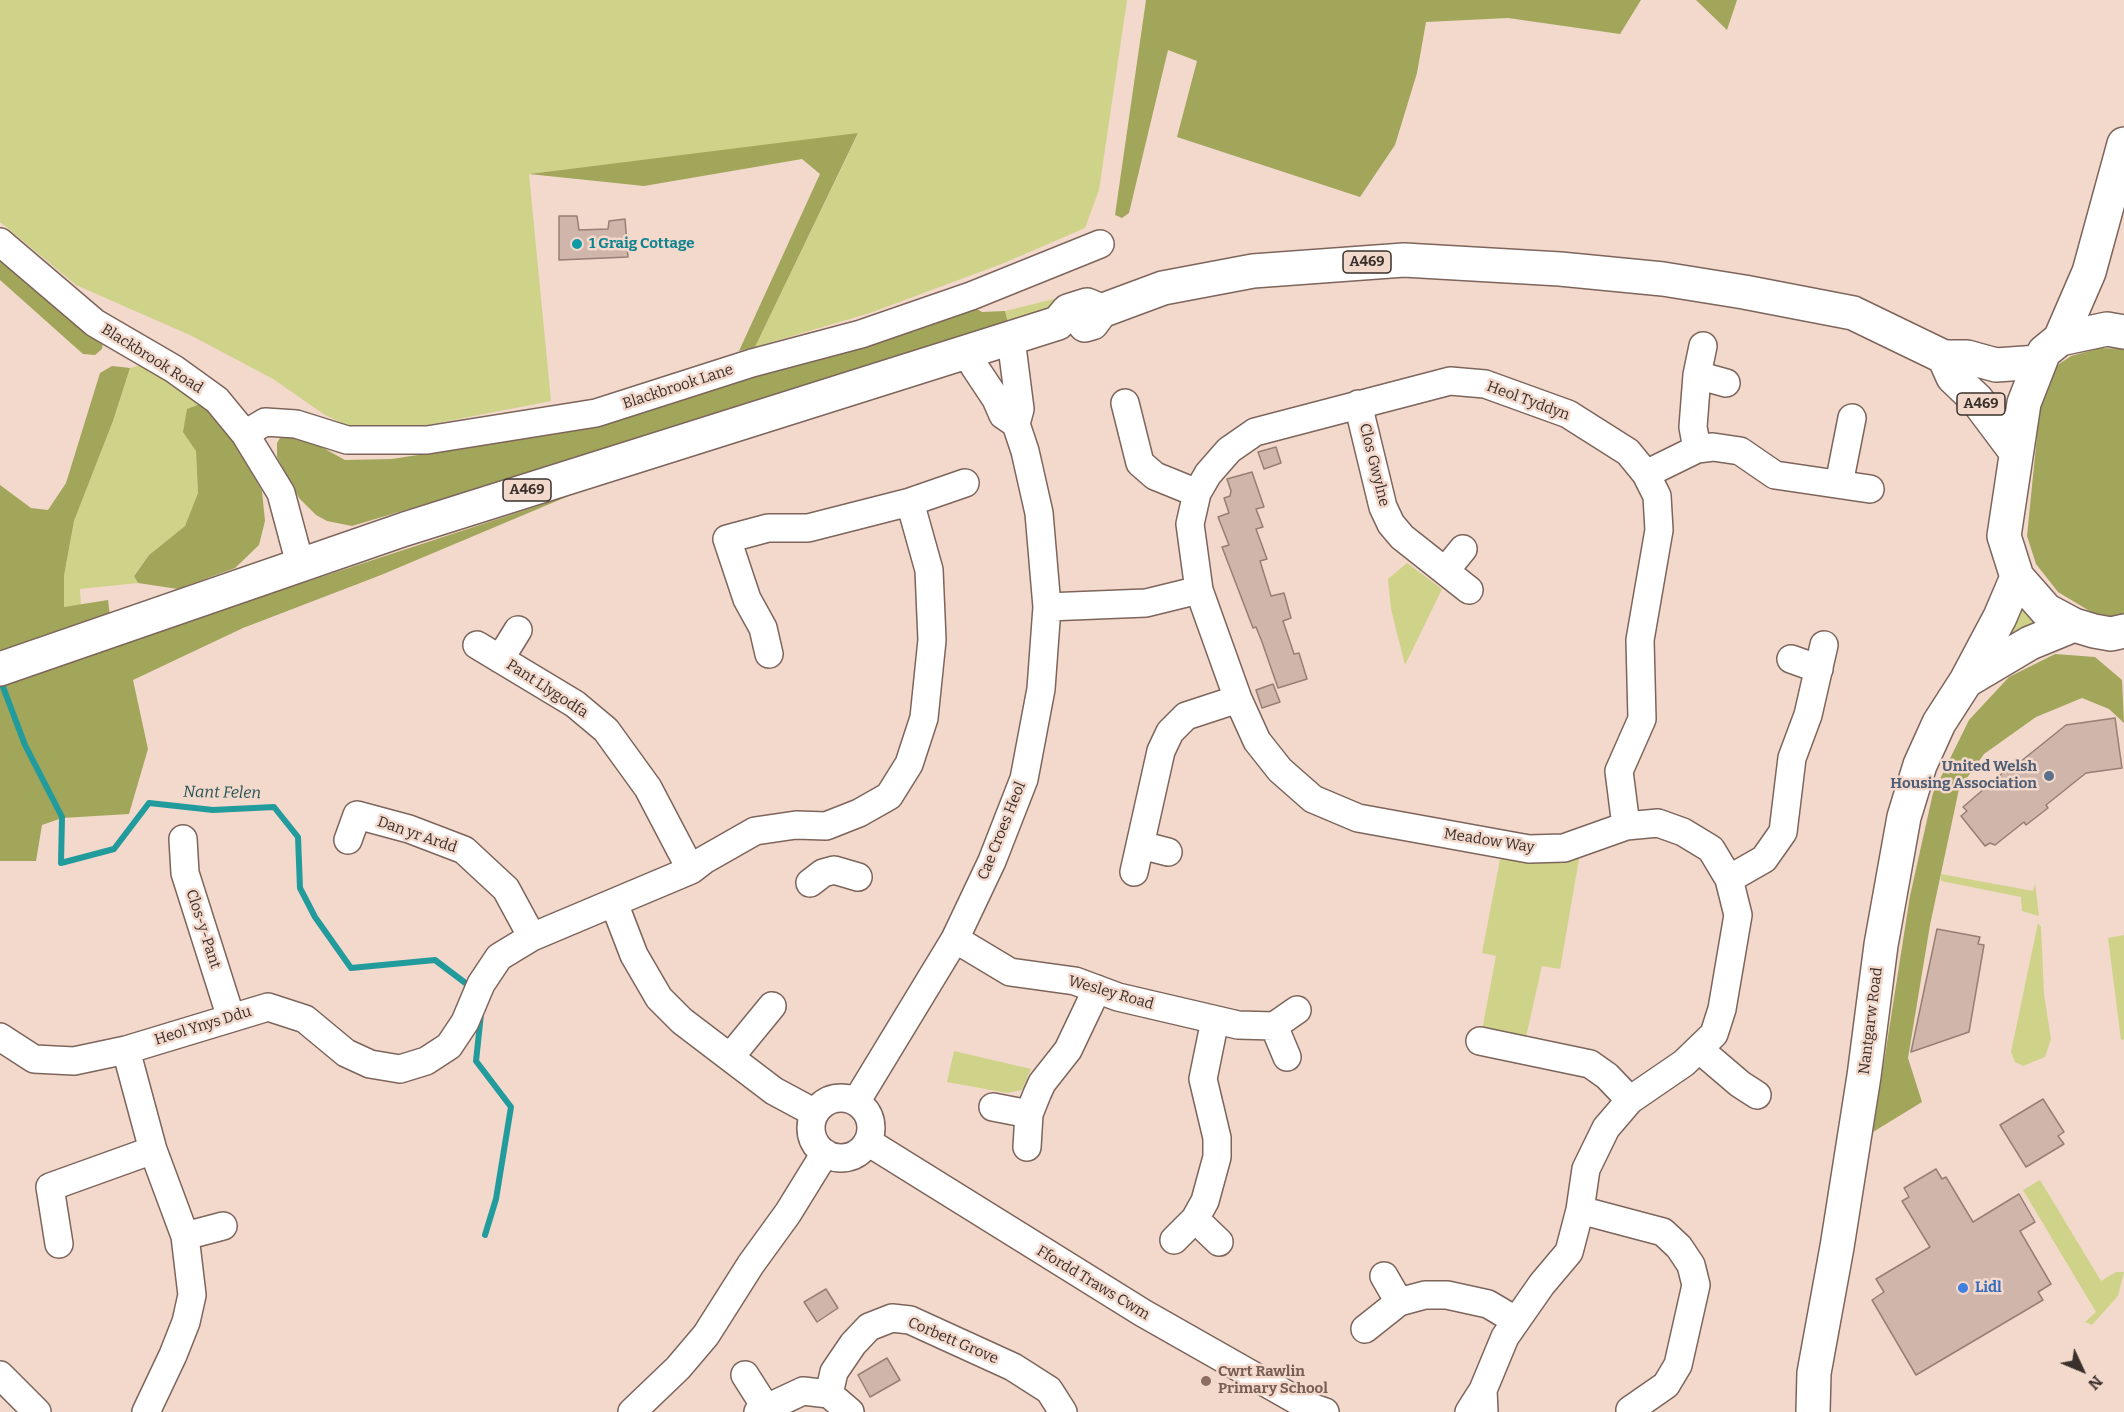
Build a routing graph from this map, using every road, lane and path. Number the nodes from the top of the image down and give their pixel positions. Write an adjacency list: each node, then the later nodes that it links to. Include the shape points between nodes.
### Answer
1 (2124, 144): 7 (main road, via 2089,272)
2 (0, 243): 16 (street, Blackbrook Road, via 95,323 174,369 217,400)
3 (1100, 244): 16 (street, Blackbrook Lane, via 971,296 861,334 752,363 596,413 427,440 347,440 296,424 265,422)
4 (2124, 332): 7 (main road, via 2107,329)
5 (1011, 339): 8 (main road, A469); 9 (main road, A469, via 1058,323 1068,311 1087,305 1101,311 1163,288 1253,271 1415,260 1560,268 1744,292 1853,313); 15 (street, Cae Croes Heol, via 1020,409)
6 (1702, 346): 10 (street)
7 (2049, 350): 9 (main road, A469, via 1996,365 1966,357); 18 (main road, via 2024,403)
8 (968, 352): 15 (street, Cae Croes Heol, via 1003,415); 26 (main road, A469)
9 (1944, 357): 18 (main road, A469, via 1953,377 1977,400)
10 (1697, 375): 11 (street); 17 (street, via 1693,427)
11 (1726, 383)
12 (1125, 403): 23 (street, via 1140,463 1155,476)
13 (1358, 404): 19 (street, Heol Tyddyn, via 1450,381 1485,384 1568,414 1628,452); 23 (street, Heol Tyddyn, via 1255,432 1229,450); 27 (street, Clos Gwylne, via 1390,524)
14 (1852, 418): 21 (street)
15 (1016, 424): 31 (street, Cae Croes Heol, via 1039,513)
16 (245, 434): 26 (street, Blackbrook Road, via 281,493)
17 (1697, 449): 19 (street); 21 (street, via 1740,451 1775,475)
18 (2016, 452): 28 (main road, via 2004,536)
19 (1646, 474): 40 (street, Heol Tyddyn, via 1657,496 1659,530 1640,640 1642,719 1619,771)
20 (965, 483): 24 (street)
21 (1839, 484): 22 (street)
22 (1870, 489)
23 (1197, 494): 29 (street, Heol Tyddyn, via 1190,524)
24 (910, 502): 35 (street, via 808,528 768,528 727,539 747,599 763,628); 41 (street, via 929,570 932,640 924,718 909,764 889,796)
25 (1463, 549): 27 (street)
26 (300, 564): 37 (main road, A469)
27 (1445, 571): 30 (street, Clos Gwylne)
28 (2016, 577): 32 (main road, via 2046,610); 38 (main road, Nantgarw Road)
29 (1199, 590): 31 (street, via 1146,603); 39 (street, Meadow Way)
30 (1469, 590)
31 (1047, 607): 52 (street, Cae Croes Heol, via 1041,689 1024,779 992,861)
32 (2074, 625): 34 (main road, via 2111,634); 38 (main road, Nantgarw Road, via 2030,643)
33 (518, 630): 46 (street, Pant Llygodfa, via 489,652 575,704 606,730 648,788)
34 (2124, 632)
35 (769, 654)
36 (1791, 659): 48 (street, via 1822,657 1808,715 1792,758 1783,832 1764,859)
37 (0, 669)
38 (1966, 681): 86 (main road, Nantgarw Road, via 1939,723 1920,765 1904,817)
39 (1238, 699): 40 (street, Meadow Way, via 1257,741 1280,770 1313,799 1358,818 1529,849 1564,848); 44 (street, via 1186,716 1170,732 1161,751)
40 (1626, 825): 48 (street, Meadow Way, via 1658,823 1683,832 1711,849)
41 (826, 826): 46 (street, Heol Ynys Ddu, via 795,825 755,831); 49 (street, via 846,873 823,873)
42 (183, 838): 56 (street, Clos-y-Pant, via 185,873)
43 (348, 840): 51 (street, Dan yr Ardd, via 357,815 464,850 506,889)
44 (1141, 845): 45 (street); 47 (street)
45 (1168, 852)
46 (691, 870): 50 (street, Heol Ynys Ddu)
47 (1134, 872)
48 (1729, 879): 61 (street, Meadow Way, via 1738,915 1726,986 1714,1034)
49 (810, 883)
50 (614, 903): 51 (street, Heol Ynys Ddu); 63 (street, via 634,955 659,998 682,1021)
51 (532, 937): 56 (street, Heol Ynys Ddu, via 499,957 449,1046 412,1067 370,1064 346,1053 305,1019 288,1011 268,1007)
52 (955, 939): 53 (street, Wesley Road, via 1010,972 1075,981); 67 (street, Cae Croes Heol)
53 (1096, 989): 57 (street, Wesley Road); 70 (street, via 1068,1050 1042,1083)
54 (772, 1006): 63 (street)
55 (1298, 1010): 58 (street)
56 (231, 1018): 62 (street, Heol Ynys Ddu)
57 (1215, 1020): 58 (street, Wesley Road); 76 (street, via 1203,1079 1217,1138 1217,1157 1213,1181)
58 (1274, 1026): 64 (street)
59 (0, 1037): 62 (street, Heol Ynys Ddu, via 34,1059 74,1061)
60 (1480, 1041): 66 (street, via 1590,1064)
61 (1699, 1049): 65 (street); 66 (street, Meadow Way)
62 (126, 1050): 73 (street)
63 (731, 1056): 69 (street, via 774,1091)
64 (1287, 1057)
65 (1741, 1093)
66 (1630, 1100): 75 (street, Meadow Way, via 1606,1128 1586,1169)
67 (856, 1102): 69 (street, via 829,1100); 71 (street, via 869,1115)
68 (993, 1107): 70 (street)
69 (815, 1113): 74 (street, via 814,1141)
70 (1029, 1114): 72 (street)
71 (868, 1142): 74 (street, via 846,1158); 100 (street, Ffordd Traws Cwm, via 1134,1308 1286,1395)
72 (1027, 1147)
73 (153, 1150): 78 (street); 81 (street, via 50,1187)
74 (825, 1153): 97 (street, via 706,1335)
75 (1580, 1210): 84 (street, Meadow Way, via 1569,1252); 91 (street, via 1663,1232 1691,1265 1696,1285 1678,1365)
76 (1196, 1219): 79 (street); 80 (street)
77 (223, 1226): 78 (street)
78 (185, 1236): 90 (street, via 192,1295 174,1355)
79 (1174, 1240)
80 (1219, 1242)
81 (59, 1244)
82 (1384, 1276): 83 (street)
83 (1399, 1302): 84 (street, via 1425,1295 1447,1295 1488,1304); 85 (street)
84 (1515, 1320): 92 (street, Meadow Way)
85 (1365, 1329)
86 (1814, 1373): 101 (main road, Nantgarw Road); 102 (main road, Nantgarw Road)
87 (0, 1375): 95 (street)
88 (745, 1375): 93 (street)
89 (829, 1394): 93 (street, via 803,1391); 98 (street); 99 (street, Corbett Grove, via 834,1372 852,1344 869,1327 892,1318 910,1320 1013,1367 1049,1390)
90 (150, 1402): 96 (street)
91 (1659, 1404): 94 (street)
92 (1479, 1405)
93 (762, 1410)
94 (1630, 1410)
95 (37, 1412)
96 (135, 1412)
97 (632, 1412)
98 (850, 1412)
99 (1064, 1412)
100 (1324, 1412)
101 (1797, 1412)
102 (1813, 1412)

